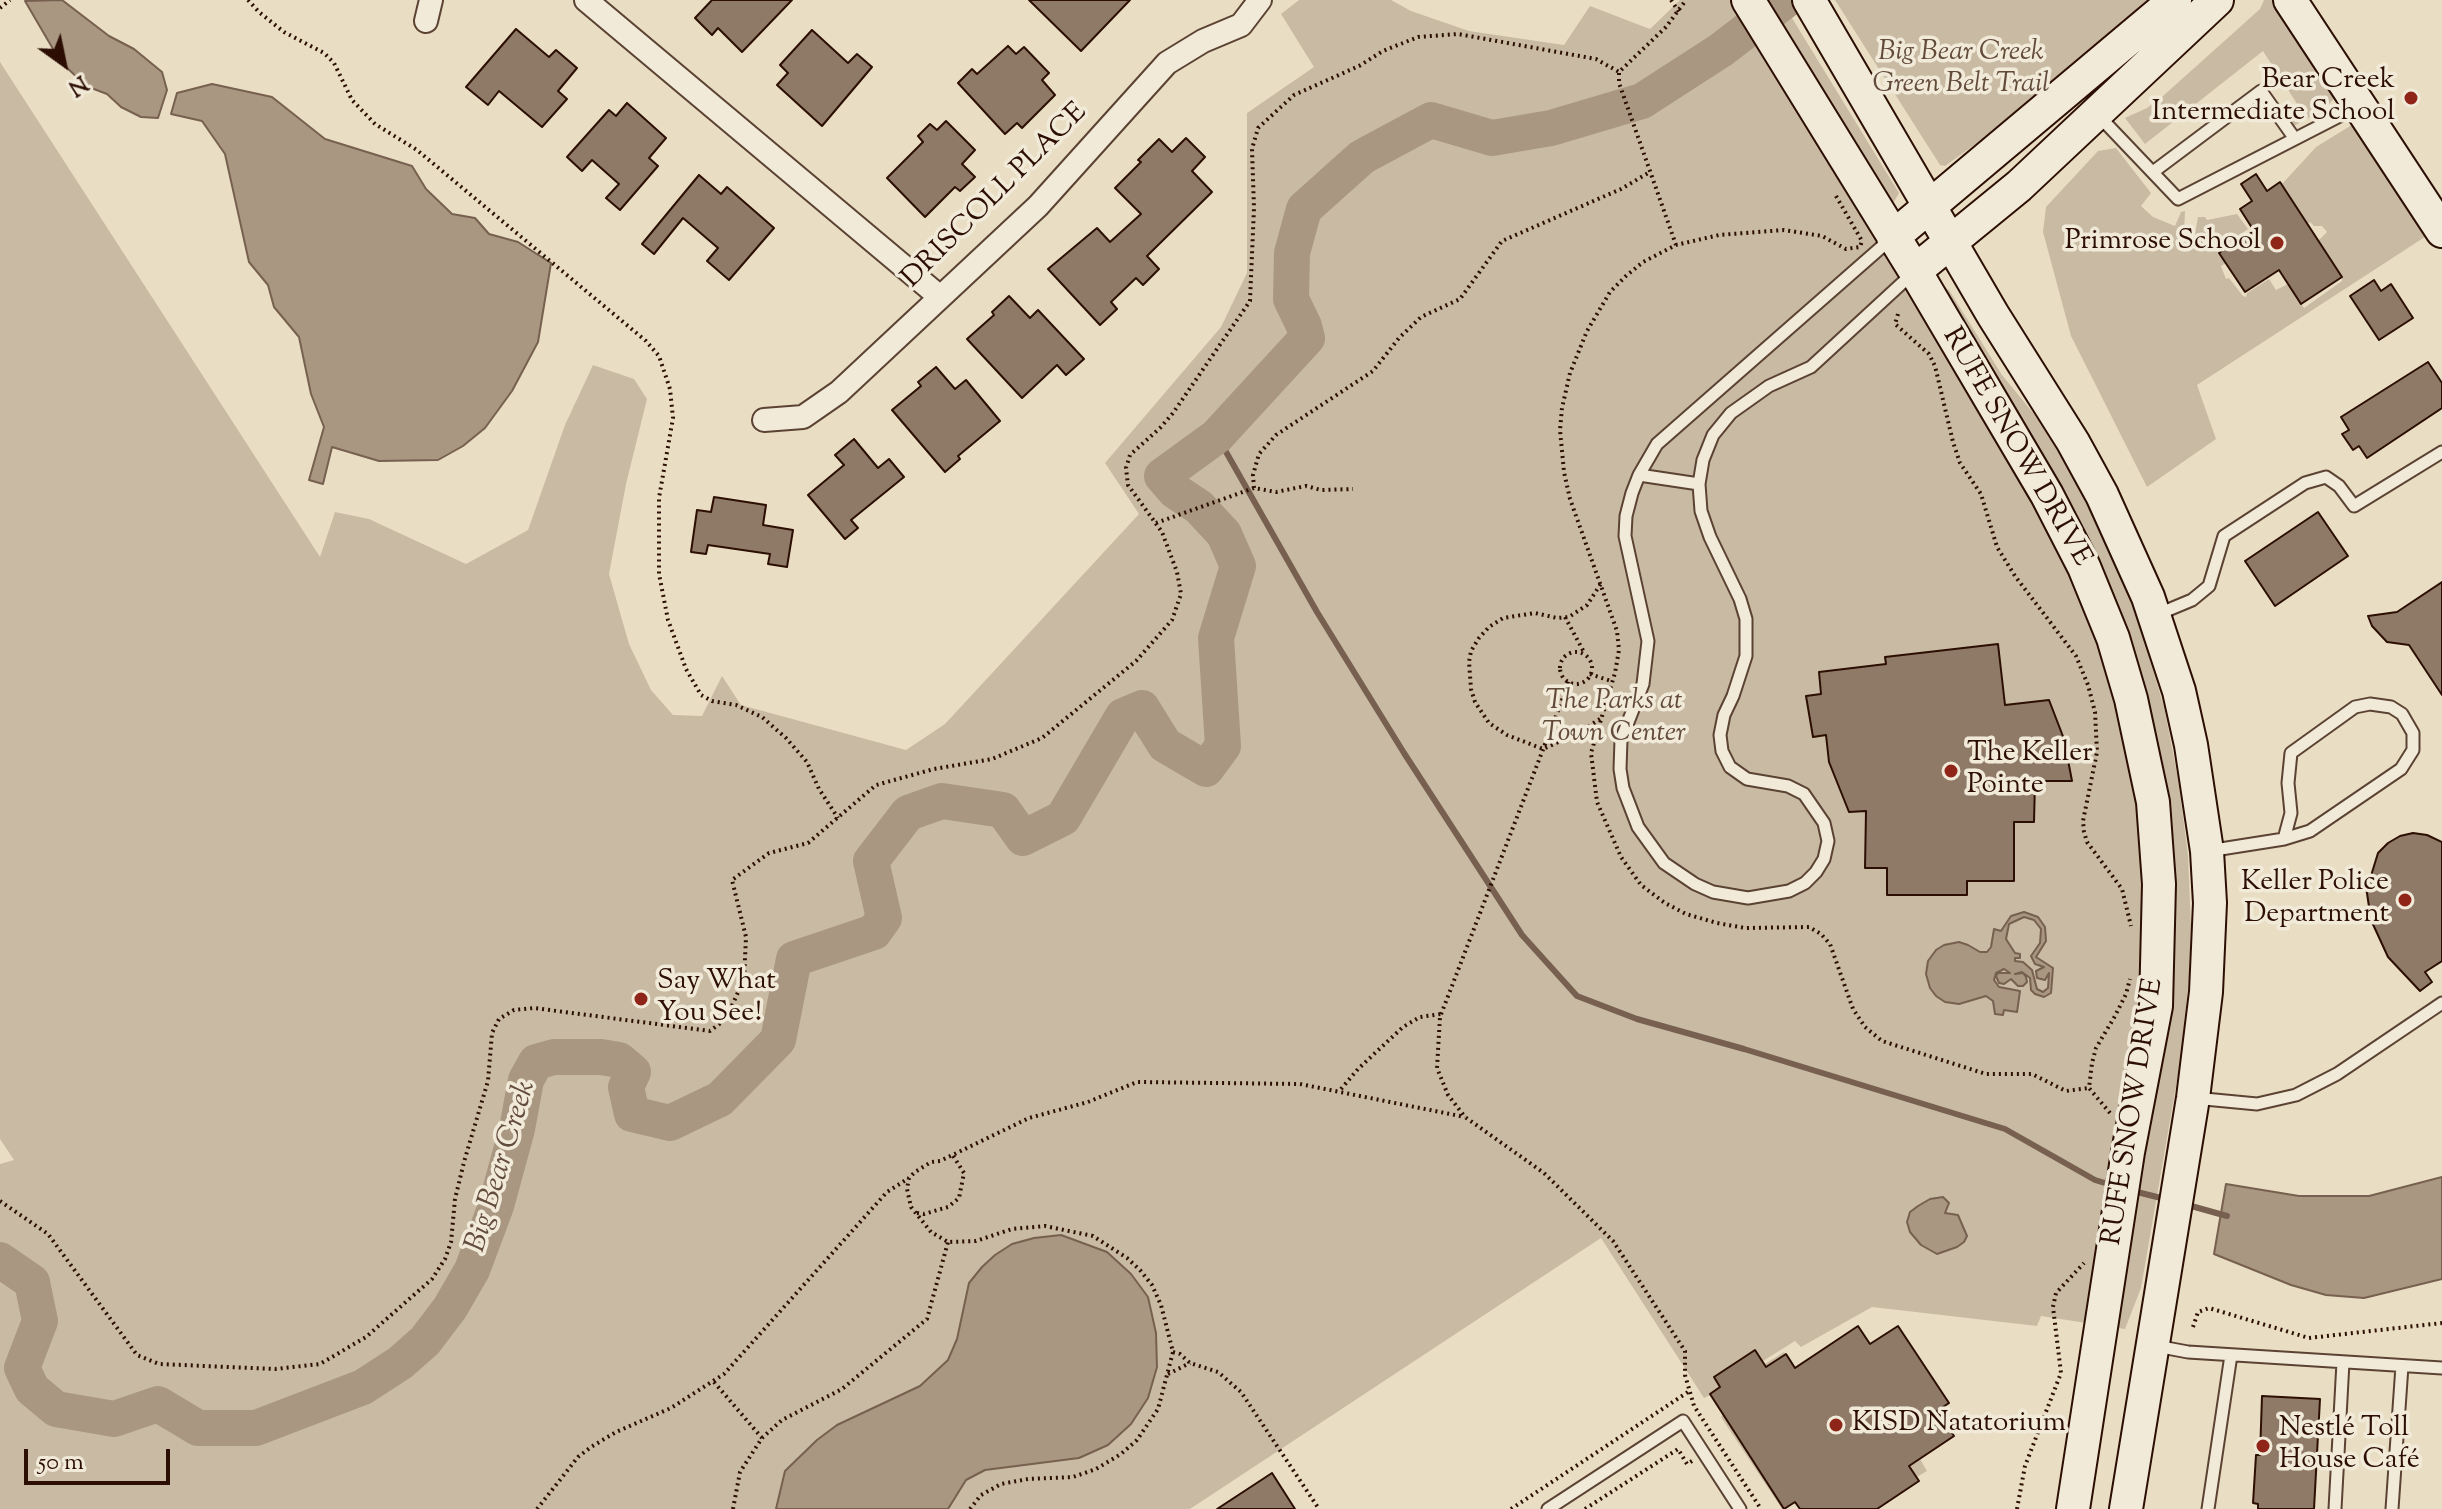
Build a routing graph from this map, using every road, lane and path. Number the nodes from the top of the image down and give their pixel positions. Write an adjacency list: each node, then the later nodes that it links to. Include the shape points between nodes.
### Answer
1 (10, 0): 12 (path)
2 (248, 0): 45 (path, via 284,32 324,53 352,100 375,124 417,150 659,356 673,418 659,498 659,574 686,669 701,695 762,717 786,738 807,762)
3 (586, 0): 27 (street)
4 (1260, 0): 27 (street, DRISCOLL PLACE, via 1241,25 1167,63 1038,206)
5 (1671, 0): 13 (path)
6 (1686, 0): 13 (path)
7 (1748, 0): 22 (main road, RUFE SNOW DRIVE)
8 (1809, 0): 20 (main road, RUFE SNOW DRIVE)
9 (2175, 0): 20 (main road)
10 (2217, 0): 16 (main road)
11 (2290, 0): 15 (main road)
12 (0, 8)
13 (1679, 12): 14 (path)
14 (1619, 72): 18 (path); 35 (path, via 1596,59 1458,34 1418,37 1294,95 1277,109 1258,128 1252,149 1250,301 1173,413 1130,455 1126,468 1128,485)
15 (2360, 105): 17 (lane); 21 (main road)
16 (2096, 114): 19 (lane); 23 (main road)
17 (2295, 139): 19 (lane, via 2178,199); 19 (lane, via 2261,91)
18 (1650, 172): 24 (path); 33 (path, via 1502,241 1460,299 1421,317 1373,371 1276,435 1259,454)
19 (2153, 172)
20 (1930, 206): 22 (main road); 23 (main road, RUFE SNOW DRIVE)
21 (2442, 231)
22 (1893, 237): 26 (main road, RUFE SNOW DRIVE); 31 (lane, via 1667,434)
23 (1951, 241): 26 (main road); 37 (main road, RUFE SNOW DRIVE, via 2102,495)
24 (1676, 245): 25 (path, via 1784,230 1822,236 1846,249); 36 (path, via 1643,262 1610,292 1587,331 1562,408 1570,499)
25 (1860, 247)
26 (1915, 271): 32 (lane, via 1811,367 1769,386 1731,413 1713,435); 48 (main road, RUFE SNOW DRIVE, via 2084,567 2131,699 2153,802)
27 (940, 297): 29 (street, DRISCOLL PLACE, via 839,392 803,417)
28 (1898, 314): 49 (path, via 1895,324 1935,366 1953,442 1981,494 1997,547 2076,656 2088,685 2097,752 2084,832 2122,889)
29 (764, 420)
30 (2442, 452): 37 (lane, via 2354,506 2326,477 2305,483 2224,536 2209,586)
31 (1639, 475): 32 (lane); 32 (lane, via 1625,536 1648,641 1643,684 1621,740 1623,788 1644,836 1678,874 1713,892 1767,897 1805,883 1824,859 1828,841 1817,809 1804,794 1747,779 1730,767 1722,751 1724,715 1746,656 1746,619 1710,537)
32 (1699, 484)
33 (1254, 488): 34 (path); 35 (path)
34 (1353, 489)
35 (1156, 523): 45 (path, via 1181,594 1172,620 1136,661 1042,738 992,759 876,785)
36 (1602, 582): 38 (path, via 1587,605); 42 (path, via 1619,650)
37 (2155, 616): 47 (main road, RUFE SNOW DRIVE, via 2191,745)
38 (1565, 617): 39 (path); 44 (path, via 1535,613 1503,618 1479,638 1469,662 1471,689 1483,717 1498,731)
39 (1586, 656): 40 (path); 41 (path, via 1571,653 1563,659 1560,669)
40 (1590, 674): 41 (path, via 1579,683); 42 (path)
41 (1569, 682): 44 (path)
42 (1612, 682): 43 (path)
43 (1600, 719): 44 (path); 53 (path, via 1591,753 1597,802 1621,857 1641,885 1686,914 1717,923 1809,927 1821,934 1830,944 1853,1009 1882,1041 1986,1074 2032,1074 2066,1091)
44 (1543, 749): 52 (path)
45 (838, 818): 61 (path, via 808,843 769,853 732,880 746,937 744,979 726,1019 710,1031 534,1008 514,1010 499,1019 445,1259 432,1279 366,1337 320,1364 235,1368 159,1364 137,1355 48,1234)
46 (2284, 839): 46 (lane, via 2310,831 2401,769 2413,750 2413,733 2402,714 2391,707 2355,707 2291,753 2291,813); 47 (lane)
47 (2207, 851): 48 (main road); 56 (main road, RUFE SNOW DRIVE, via 2209,945)
48 (2157, 857): 54 (main road, RUFE SNOW DRIVE, via 2156,1006)
49 (2133, 937)
50 (2131, 973): 53 (path, via 2126,994 2096,1048)
51 (2442, 1003): 56 (lane, via 2337,1074 2296,1095 2257,1104)
52 (1441, 1014): 55 (path, via 1403,1027); 57 (path, via 1437,1068)
53 (2089, 1088): 58 (path)
54 (2141, 1089): 56 (main road); 64 (main road, RUFE SNOW DRIVE)
55 (1340, 1090): 57 (path); 59 (path, via 1287,1083 1137,1082 1029,1118)
56 (2193, 1098): 67 (main road, RUFE SNOW DRIVE)
57 (1465, 1117): 76 (path, via 1544,1173 1608,1234 1685,1351)
58 (2116, 1123)
59 (952, 1154): 60 (path); 62 (path, via 964,1173 959,1198 948,1207)
60 (909, 1178): 62 (path, via 907,1199); 75 (path, via 887,1192)
61 (0, 1201)
62 (917, 1213): 63 (path, via 931,1232)
63 (948, 1242): 68 (path, via 976,1241 1030,1227 1093,1236 1127,1258 1152,1285); 77 (path, via 927,1319 842,1389 782,1420)
64 (2103, 1251): 89 (path, via 2056,1293 2061,1373 2025,1466); 90 (main road, RUFE SNOW DRIVE)
65 (2442, 1323): 66 (path, via 2309,1338 2209,1308 2198,1312)
66 (2193, 1327)
67 (2151, 1345): 69 (lane); 91 (main road, RUFE SNOW DRIVE)
68 (1173, 1352): 71 (path); 74 (path)
69 (2231, 1355): 70 (lane); 92 (lane)
70 (2343, 1362): 72 (lane); 93 (lane)
71 (1190, 1363): 74 (path); 83 (path, via 1218,1372 1247,1398)
72 (2402, 1366): 73 (lane); 94 (lane)
73 (2442, 1368)
74 (1168, 1374): 82 (path, via 1150,1424 1121,1454 1073,1477 1001,1484)
75 (713, 1382): 77 (path); 80 (path, via 591,1447)
76 (1691, 1390): 78 (path, via 1694,1406); 84 (path)
77 (762, 1438): 81 (path, via 740,1472)
78 (1719, 1444): 79 (path); 88 (path)
79 (1704, 1453): 85 (lane, via 1683,1421); 86 (path, via 1687,1464 1678,1449); 87 (lane)
80 (537, 1509)
81 (733, 1509)
82 (970, 1509)
83 (1319, 1509)
84 (1511, 1509)
85 (1548, 1509)
86 (1585, 1509)
87 (1740, 1509)
88 (1761, 1509)
89 (2017, 1509)
90 (2073, 1509)
91 (2126, 1509)
92 (2208, 1509)
93 (2335, 1509)
94 (2392, 1509)

